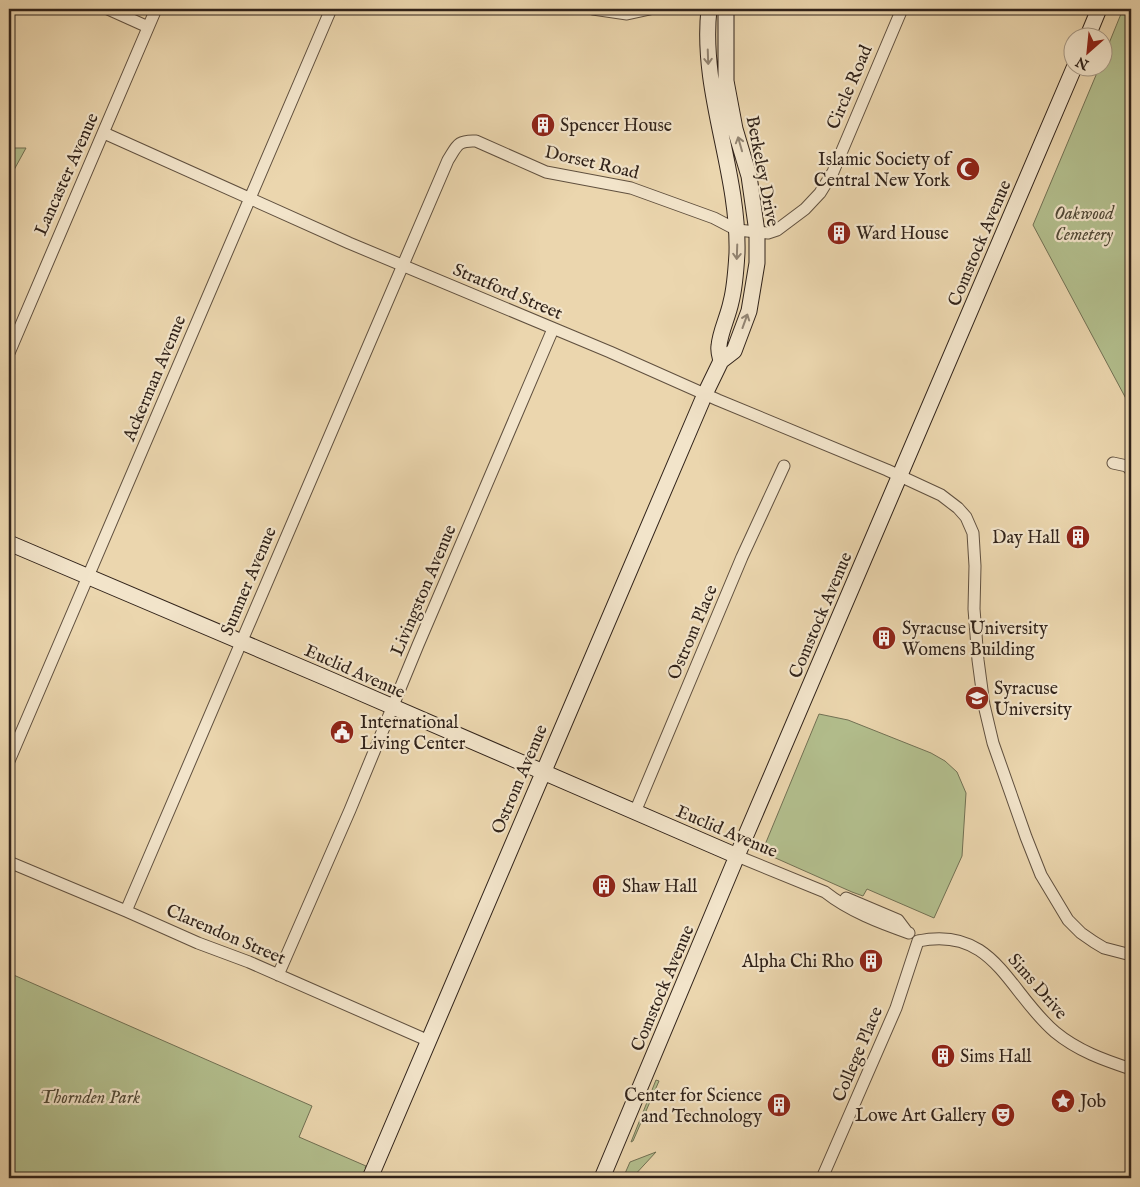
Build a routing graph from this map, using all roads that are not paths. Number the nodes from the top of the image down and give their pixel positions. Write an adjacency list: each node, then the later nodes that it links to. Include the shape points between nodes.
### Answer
1 (108, 9): 10 (street)
2 (156, 9): 10 (street, Lancaster Avenue)
3 (331, 9): 14 (street, Ackerman Avenue)
4 (593, 9): 5 (street, via 627,14)
5 (650, 9)
6 (709, 9): 16 (street, Berkeley Drive, one-way to 16, via 708,68 733,192)
7 (726, 9): 17 (street, Berkeley Drive, one-way to 7, via 749,176 735,129 726,81)
8 (902, 9): 15 (street, Circle Road, via 833,172)
9 (1099, 9): 11 (street)
10 (148, 27): 13 (street, Lancaster Avenue)
11 (1091, 28)
12 (1070, 78): 26 (street, Comstock Avenue)
13 (104, 133): 14 (street, Stratford Street); 20 (street, Lancaster Avenue)
14 (249, 198): 18 (street, Stratford Street); 28 (street, Ackerman Avenue)
15 (811, 203): 17 (street, Dorset Road, via 777,230)
16 (737, 230): 17 (street, Dorset Road); 18 (street, Dorset Road, via 714,218 631,188 546,172 476,142 466,141 458,144 448,160); 21 (street, Berkeley Drive, one-way to 21, via 732,301 718,347)
17 (757, 232): 21 (street, Berkeley Drive, one-way to 17, via 734,351 749,311 757,263)
18 (403, 266): 19 (street, Stratford Street); 29 (street, Sumner Avenue)
19 (553, 329): 22 (street, Stratford Street); 30 (street, Livingston Avenue)
20 (9, 353)
21 (721, 361): 22 (street, Berkeley Drive)
22 (705, 394): 26 (street, Stratford Street); 32 (street, Ostrom Avenue)
23 (1113, 463): 25 (street, via 1127,466)
24 (784, 466): 33 (street, Ostrom Place, via 742,557)
25 (1131, 471)
26 (900, 476): 34 (street, Comstock Avenue); 38 (street, Stratford Street, via 941,495 958,508 973,533 974,609 984,706 993,743 1041,875 1062,912 1081,933 1104,948)
27 (9, 543): 28 (street, Euclid Avenue)
28 (88, 577): 29 (street, Euclid Avenue); 31 (street, Ackerman Avenue)
29 (241, 642): 30 (street, Euclid Avenue); 36 (street, Sumner Avenue)
30 (391, 708): 32 (street, Euclid Avenue); 39 (street, Livingston Avenue)
31 (9, 761)
32 (543, 772): 33 (street, Euclid Avenue); 40 (street, Ostrom Avenue)
33 (635, 812): 34 (street, Euclid Avenue)
34 (737, 856): 37 (street, Euclid Avenue, via 825,892 837,902 908,933); 43 (street, Comstock Avenue)
35 (9, 862): 36 (street, Clarendon Street)
36 (126, 910): 39 (street, Clarendon Street)
37 (918, 941): 41 (street, Sims Drive, via 933,938 960,940 986,953 1054,1032 1088,1054); 44 (street, College Place, via 896,1008)
38 (1131, 955)
39 (278, 975): 40 (street, Clarendon Street)
40 (429, 1041): 42 (street, Ostrom Avenue)
41 (1131, 1069)
42 (370, 1178)
43 (602, 1178)
44 (822, 1178)

